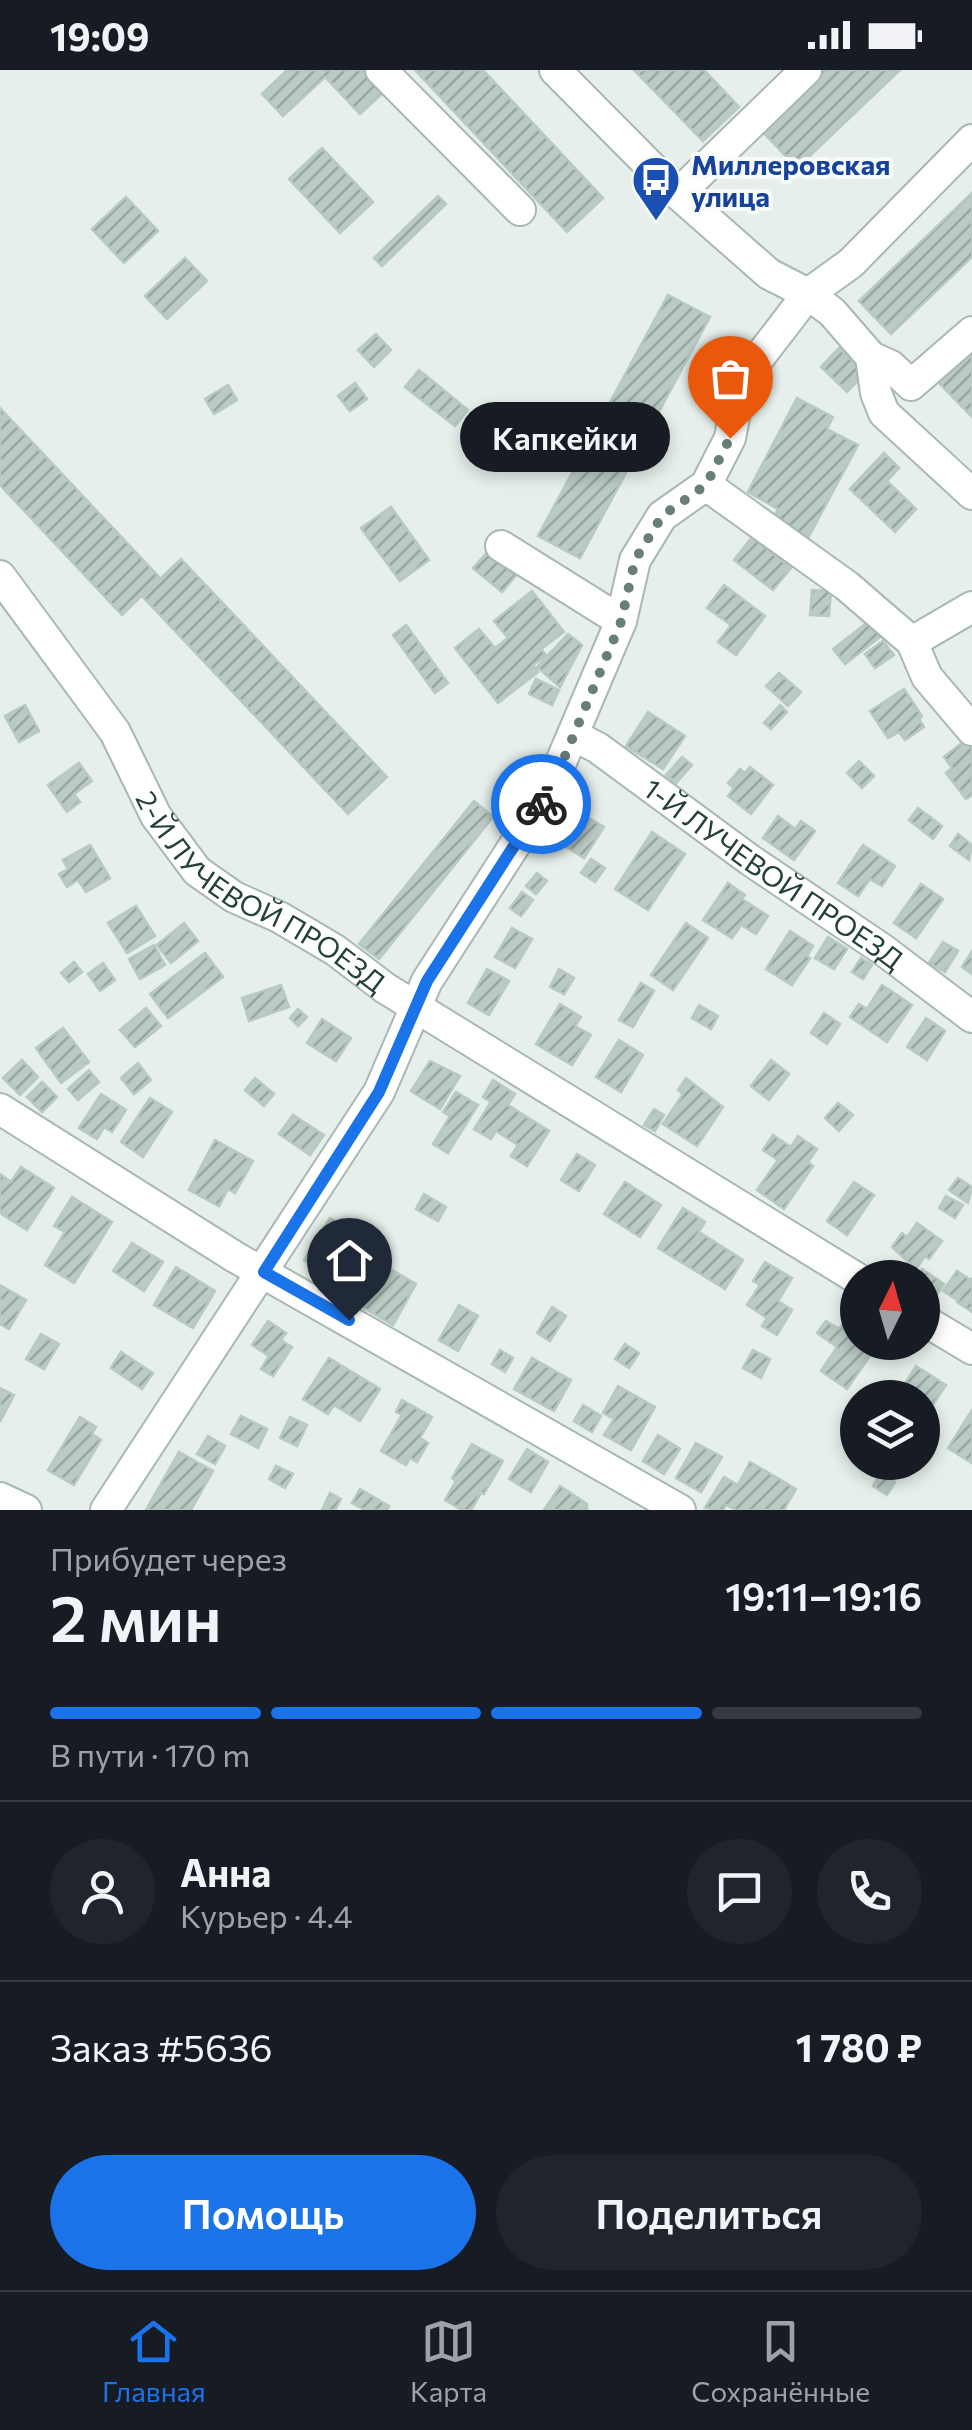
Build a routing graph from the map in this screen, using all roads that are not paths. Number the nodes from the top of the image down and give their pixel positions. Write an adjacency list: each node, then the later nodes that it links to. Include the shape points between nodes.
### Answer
1 (381, 70): 6 (street)
2 (555, 70): 5 (street)
3 (806, 70): 5 (street)
4 (972, 140): 7 (street, via 851,263)
5 (678, 194): 7 (street, via 769,274)
6 (520, 210)
7 (808, 294): 9 (street); 10 (street, via 741,381 730,438)
8 (972, 332): 9 (street, via 911,385)
9 (871, 357): 11 (street, via 884,413)
10 (706, 485): 15 (street, via 662,516 635,560); 16 (street, via 847,586)
11 (972, 494)
12 (501, 546): 15 (street)
13 (0, 576): 19 (street, 2-Й ЛУЧЕВОЙ ПРОЕЗД, via 116,732 156,816 196,871 335,950)
14 (972, 607): 16 (street)
15 (621, 622): 18 (street)
16 (912, 642): 17 (street, via 927,677)
17 (972, 730)
18 (574, 736): 19 (street, via 546,795); 20 (street, 1-Й ЛУЧЕВОЙ ПРОЕЗД)
19 (416, 1007): 22 (street, 2-Й ЛУЧЕВОЙ ПРОЕЗД); 23 (street, via 379,1092)
20 (972, 1017)
21 (0, 1109): 23 (street)
22 (840, 1268)
23 (264, 1272): 28 (street); 29 (street)
24 (940, 1330): 25 (street)
25 (972, 1349)
26 (0, 1498): 27 (street)
27 (26, 1510)
28 (106, 1510)
29 (680, 1510)

